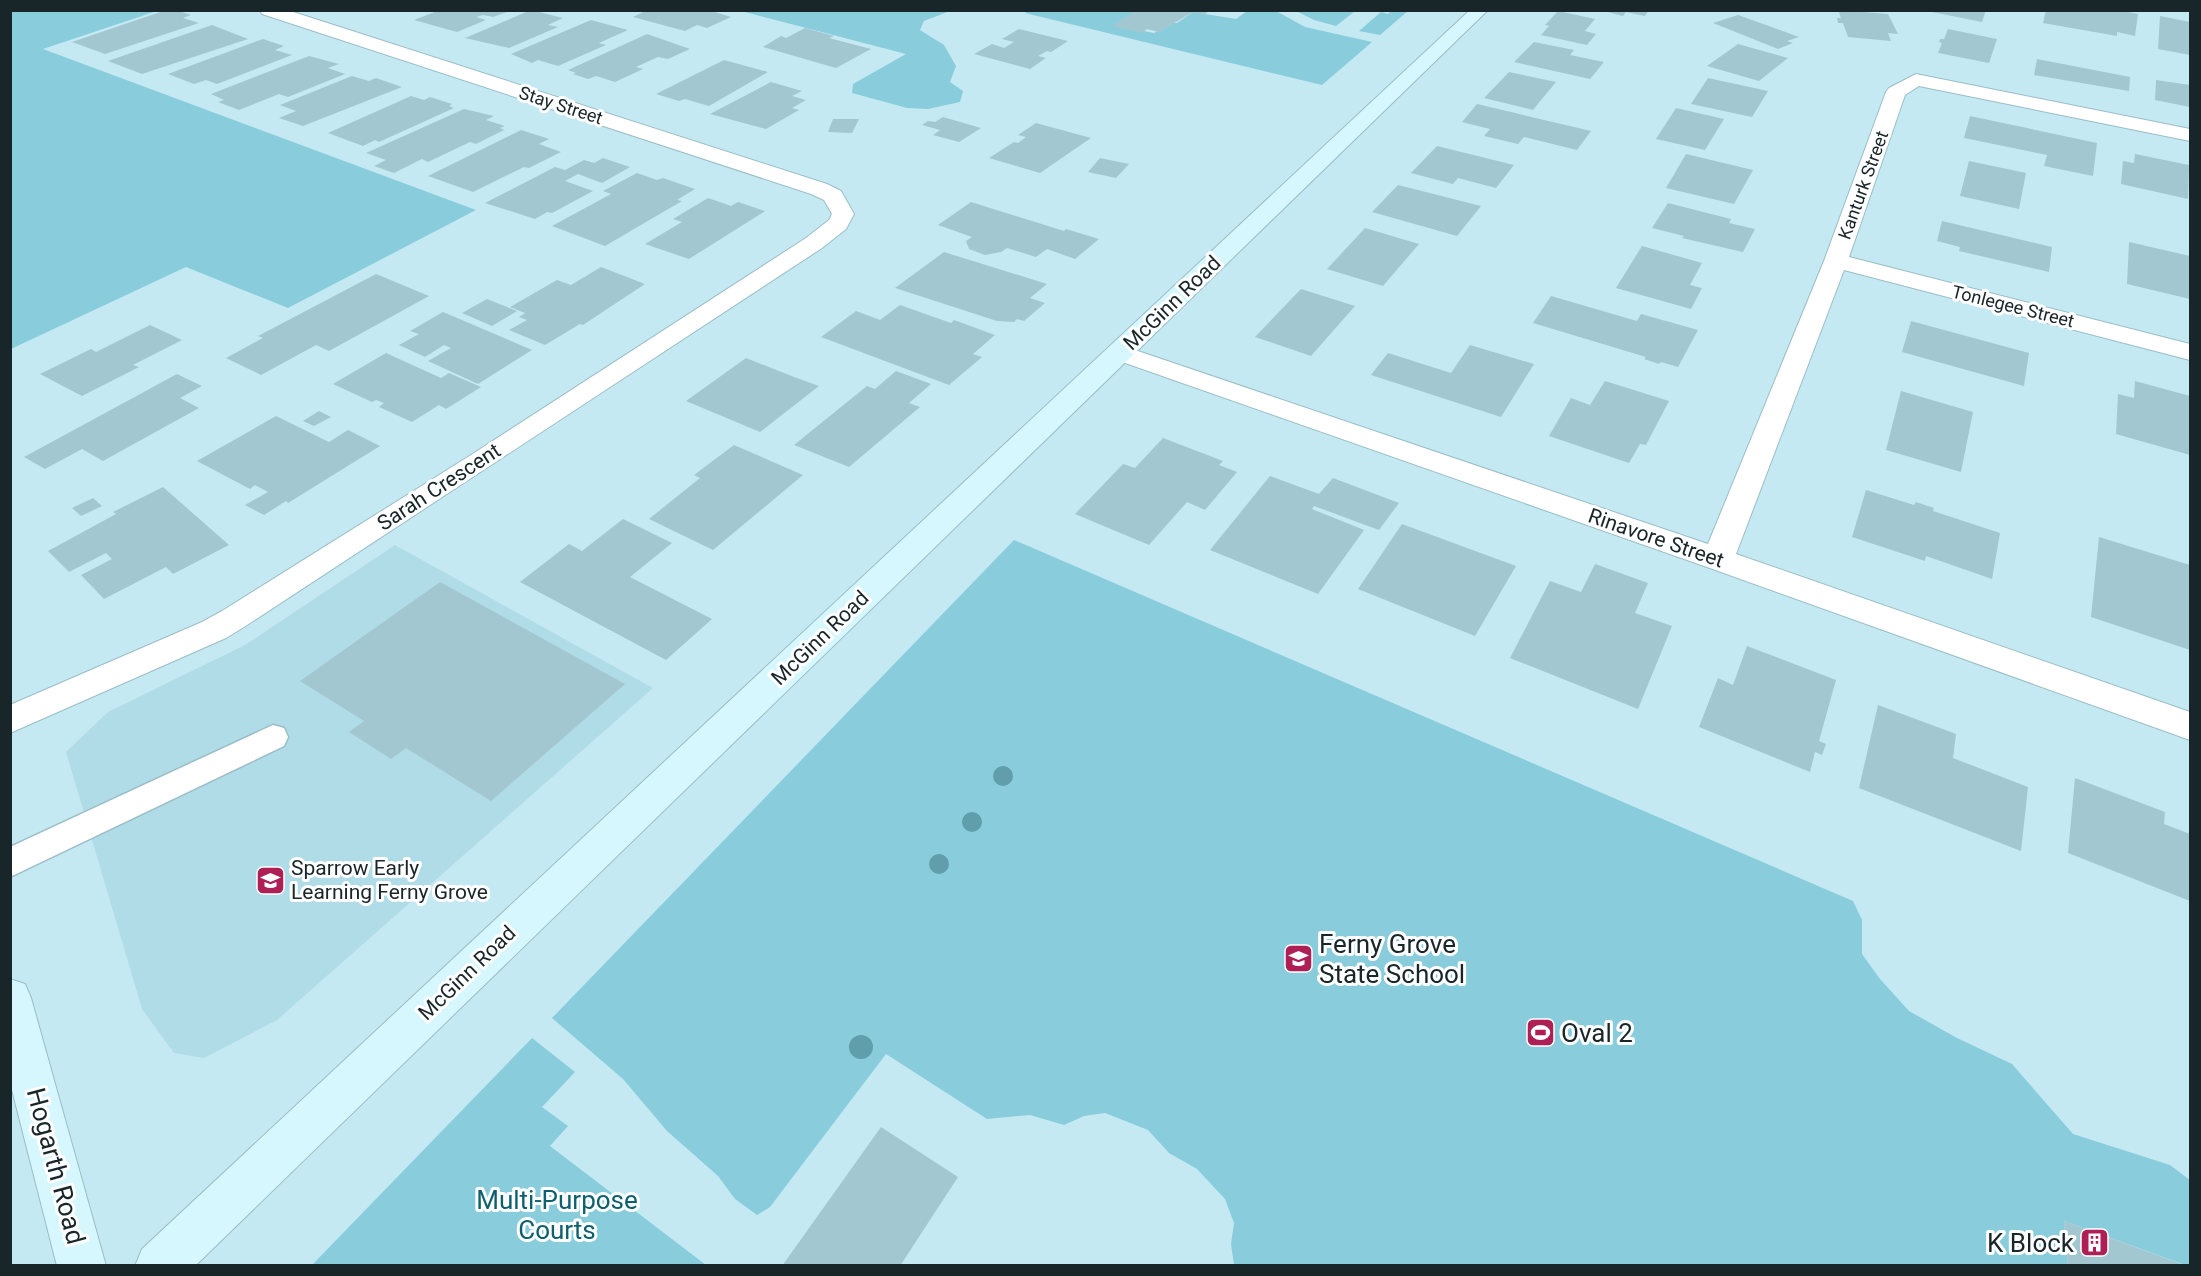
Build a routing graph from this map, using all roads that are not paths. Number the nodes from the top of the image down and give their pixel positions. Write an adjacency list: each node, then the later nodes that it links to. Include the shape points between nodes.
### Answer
1 (268, 10): 4 (street, Stay Street, via 819,189 833,196)
2 (1480, 10): 7 (street, McGinn Road)
3 (2190, 135): 5 (street, Kanturk Street, via 1916,80 1896,92)
4 (843, 214): 9 (street, Sarah Crescent, via 838,224 814,243 233,620)
5 (1836, 261): 6 (street, Tonlegee Street); 8 (street, Kanturk Street)
6 (2190, 352)
7 (1120, 353): 8 (street, Rinavore Street); 15 (street, McGinn Road)
8 (1718, 559): 10 (street, Rinavore Street)
9 (10, 720)
10 (2190, 726)
11 (273, 737): 12 (lane)
12 (10, 863)
13 (10, 998): 14 (street, Hogarth Road)
14 (82, 1266)
15 (159, 1266)

